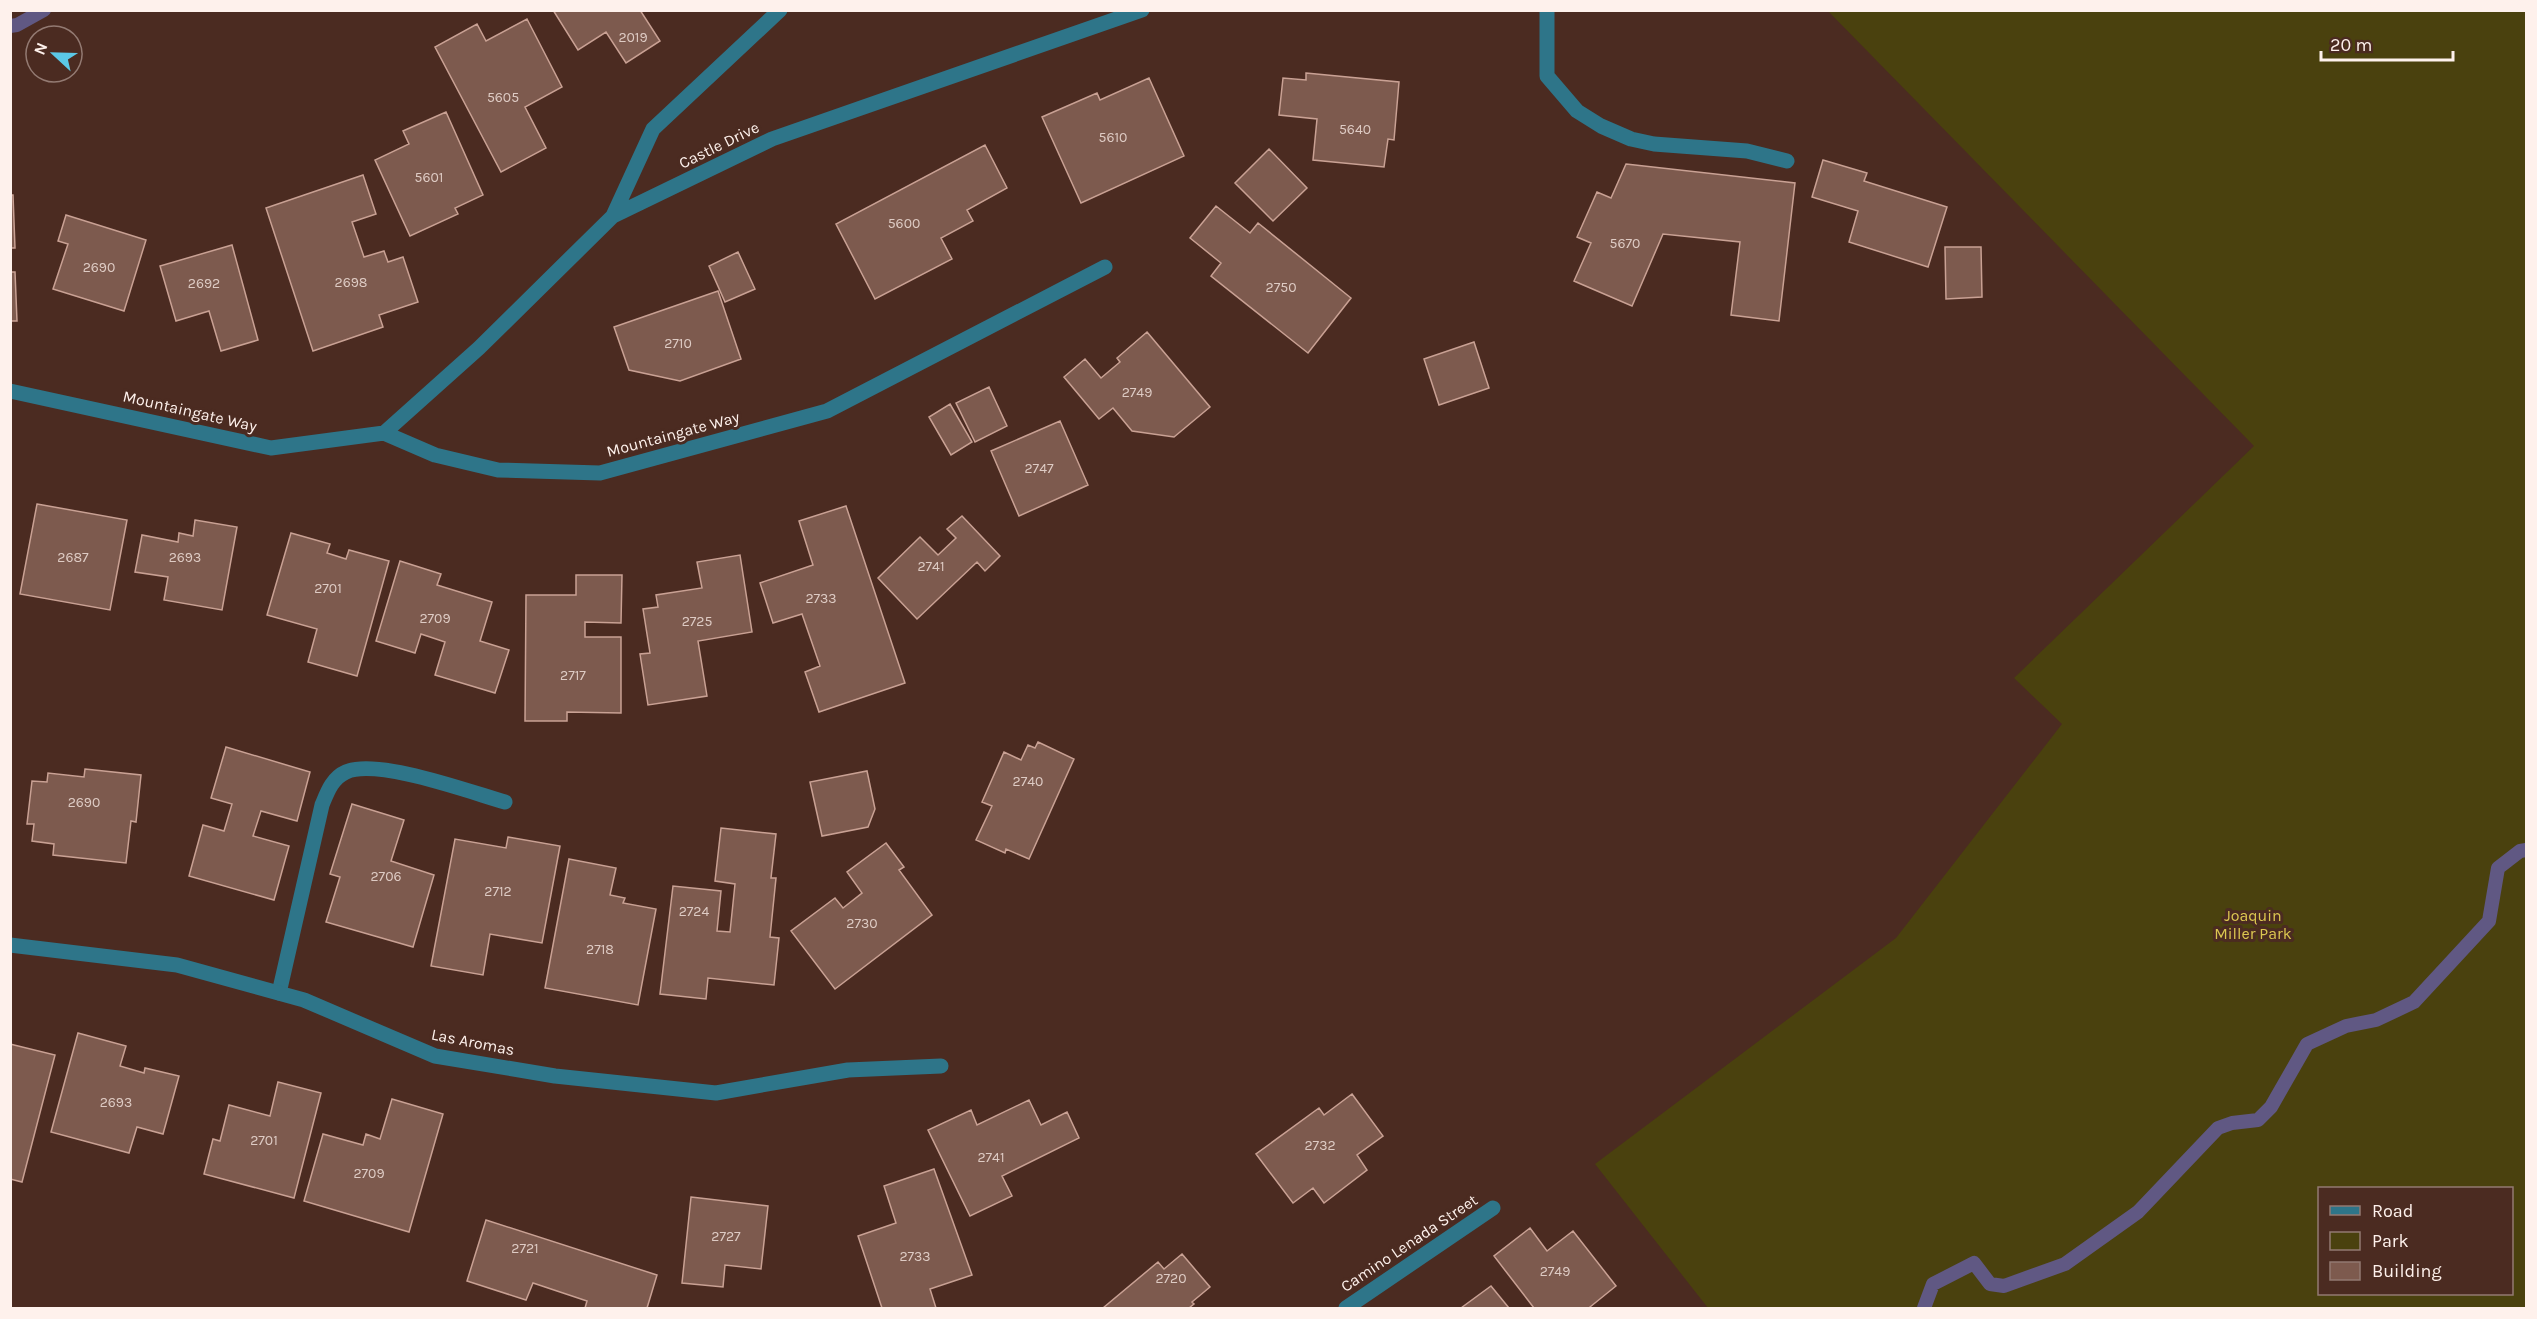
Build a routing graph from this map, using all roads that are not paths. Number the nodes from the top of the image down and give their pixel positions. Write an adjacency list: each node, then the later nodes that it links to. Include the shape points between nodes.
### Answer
1 (780, 10): 5 (street, via 654,129)
2 (1142, 10): 5 (street, Castle Drive, via 772,139)
3 (1546, 10): 4 (street, via 1547,76 1577,111 1631,139 1747,151)
4 (1787, 161)
5 (613, 216): 8 (street, Castle Drive, via 479,348)
6 (1105, 267): 8 (street, Mountaingate Way, via 827,411 600,473 498,470 435,455)
7 (10, 391): 8 (street, Mountaingate Way, via 271,448)
8 (384, 433)
9 (505, 802): 11 (street, via 391,770 358,768 343,772 330,786 322,805)
10 (10, 945): 11 (street, Las Aromas, via 177,965)
11 (279, 993): 12 (street, Las Aromas, via 435,1056 578,1078 716,1093 848,1070)
12 (941, 1065)
13 (1493, 1208): 14 (street, Camino Lenada Street)
14 (1346, 1308)

